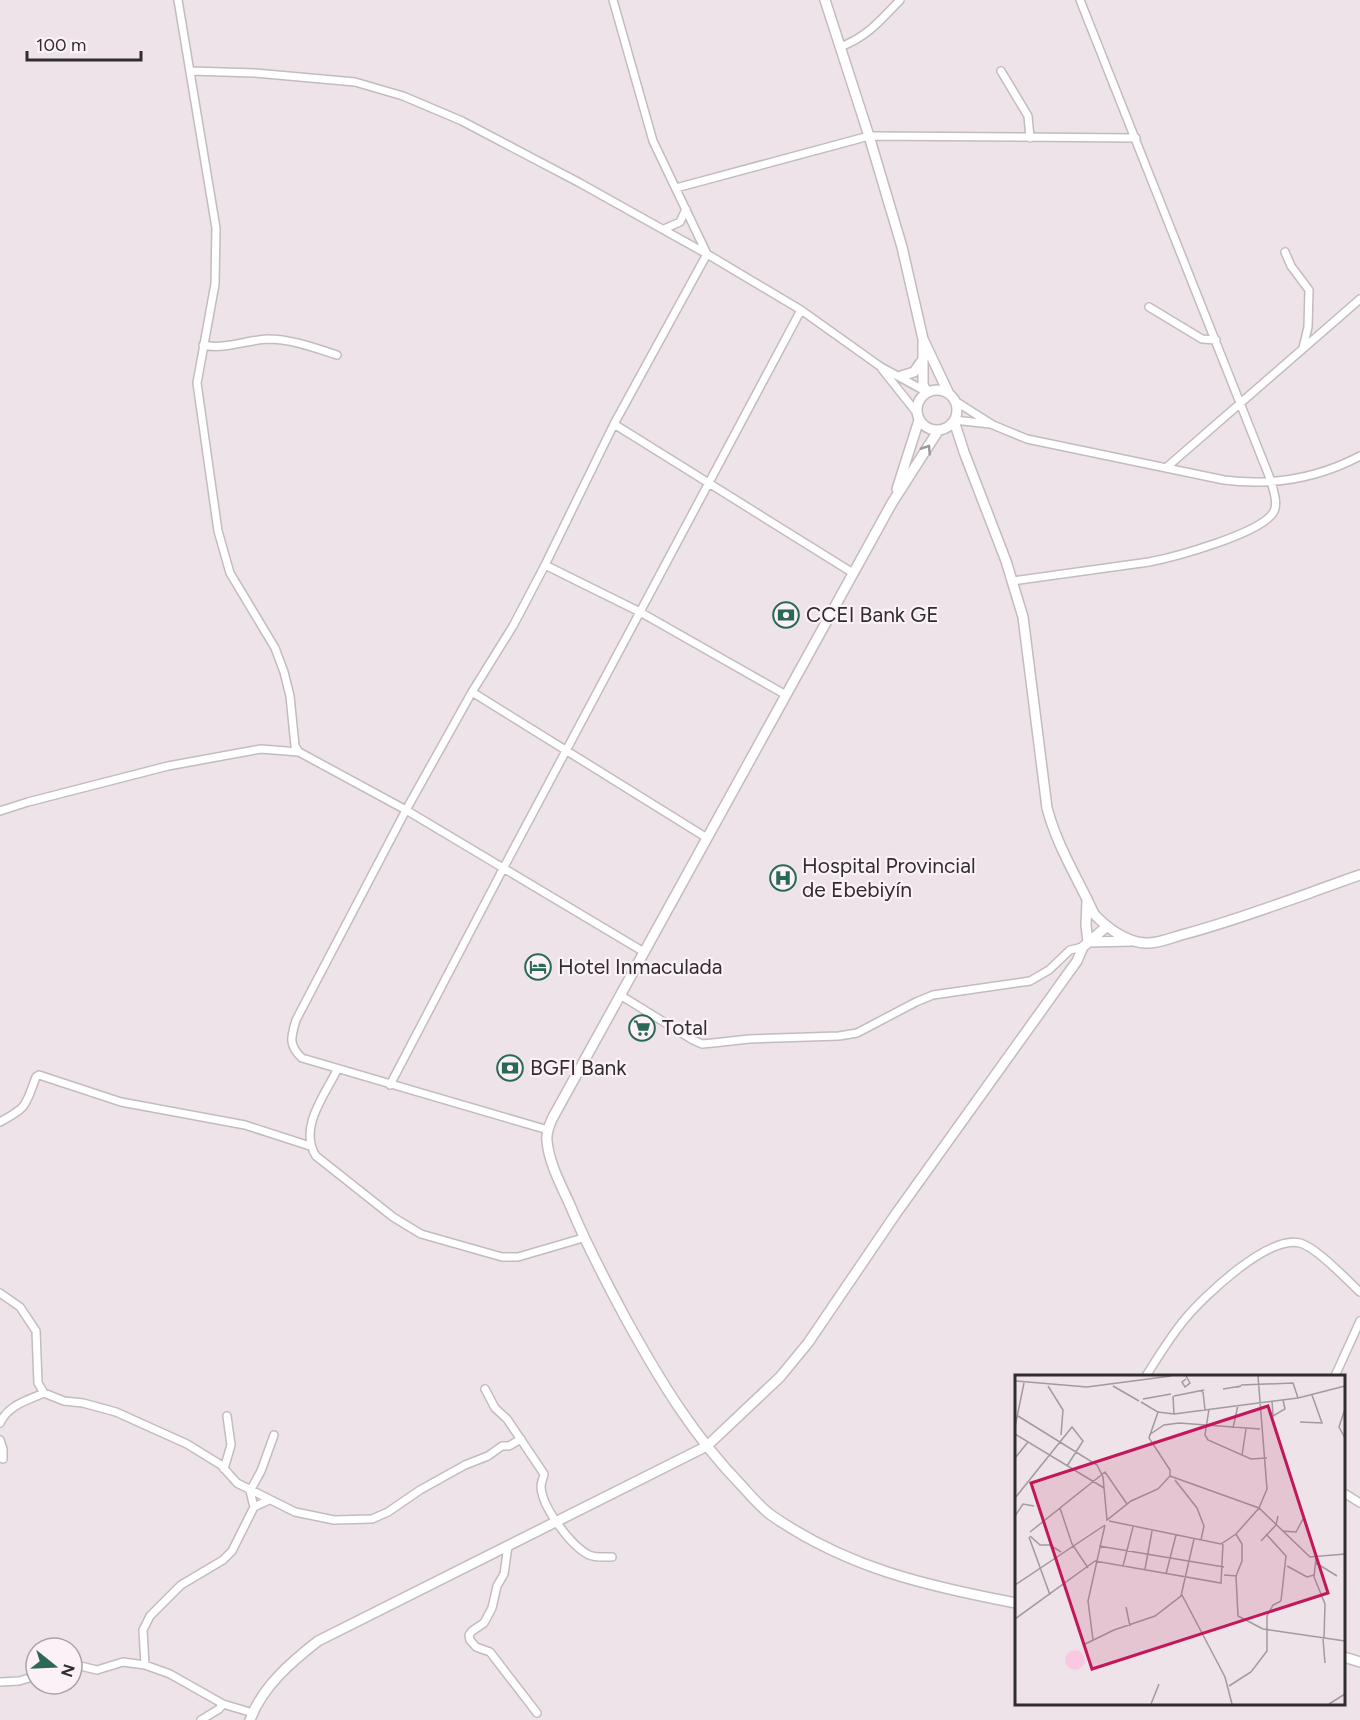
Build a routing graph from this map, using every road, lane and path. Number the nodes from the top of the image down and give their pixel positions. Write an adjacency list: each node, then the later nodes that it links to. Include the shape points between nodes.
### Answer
1 (178, 0): 7 (street)
2 (613, 0): 12 (street, via 653,141)
3 (825, 0): 6 (street)
4 (900, 0): 6 (street, via 857,41)
5 (1080, 0): 11 (street)
6 (840, 47): 9 (street)
7 (190, 71): 14 (street, via 355,82 403,96 462,121); 22 (street, via 216,228 215,284)
8 (1001, 71): 10 (street, via 1028,116)
9 (869, 136): 10 (street); 12 (street); 20 (street)
10 (1030, 138): 11 (street)
11 (1136, 138): 21 (street)
12 (676, 188): 13 (street)
13 (686, 209): 14 (street, via 680,222); 16 (street)
14 (664, 229): 16 (street)
15 (1285, 252): 23 (street, via 1309,291)
16 (707, 254): 19 (street); 33 (street)
17 (1360, 299): 23 (street)
18 (1149, 307): 21 (street, via 1202,339)
19 (801, 310): 26 (street); 40 (street)
20 (924, 339): 25 (street); 29 (street)
21 (1216, 339): 30 (street)
22 (203, 345): 24 (street, via 218,347 268,339 296,342); 49 (street, via 197,383 221,542 230,573 275,648 284,672)
23 (1304, 348): 30 (street)
24 (337, 354)
25 (923, 357): 27 (street, via 914,372); 28 (street, via 923,385)
26 (881, 367): 27 (street); 31 (street)
27 (901, 376): 28 (street)
28 (927, 392): 29 (street, via 939,390); 31 (street, via 919,401)
29 (952, 397): 32 (street, via 957,411); 34 (street)
30 (1240, 402): 38 (street); 39 (street)
31 (918, 417): 35 (street, via 927,428); 41 (street)
32 (954, 421): 34 (street); 35 (street); 36 (street)
33 (614, 424): 40 (street); 42 (street)
34 (993, 425): 38 (street, via 1027,439)
35 (942, 430): 36 (street); 41 (street, one-way to 35)
36 (964, 452): 44 (street)
37 (1360, 456): 39 (street, via 1338,468 1298,479)
38 (1167, 467): 39 (street, via 1242,483)
39 (1271, 481): 44 (street, via 1276,507 1272,514 1222,541 1149,562)
40 (710, 483): 43 (street); 45 (street)
41 (892, 502): 43 (street)
42 (545, 565): 45 (street); 46 (street)
43 (853, 573): 47 (street)
44 (1012, 581): 55 (street, via 1023,617 1047,808)
45 (640, 612): 47 (street); 48 (street)
46 (472, 692): 48 (street); 50 (street)
47 (786, 695): 52 (street)
48 (567, 750): 52 (street); 53 (street)
49 (298, 752): 50 (street); 51 (street, via 261,749 168,766)
50 (406, 810): 53 (street); 61 (street, via 291,1036 293,1050 302,1058)
51 (0, 811)
52 (707, 838): 59 (street)
53 (504, 867): 59 (street); 62 (street)
54 (1360, 875): 57 (street, via 1210,927 1156,942)
55 (1087, 898): 56 (street); 58 (street)
56 (1106, 927): 57 (street); 58 (street)
57 (1134, 941): 58 (street)
58 (1086, 945): 60 (street, via 1070,950 1030,981 933,995 856,1033 839,1036 702,1044); 79 (street, via 808,1343 780,1377)
59 (644, 952): 60 (street)
60 (620, 995): 64 (street)
61 (337, 1070): 62 (street); 65 (street, via 311,1122)
62 (390, 1085): 64 (street)
63 (0, 1122): 65 (street, via 21,1111 39,1075 121,1102 245,1125)
64 (548, 1130): 66 (street, via 551,1161)
65 (310, 1146): 66 (street, via 316,1156 393,1217 421,1234 502,1257 518,1257)
66 (583, 1238): 79 (street, via 657,1375)
67 (1360, 1292): 70 (street, via 1311,1247 1292,1242 1279,1245 1246,1263 1207,1296 1185,1319)
68 (0, 1293): 73 (street, via 20,1307 36,1331 38,1383)
69 (1360, 1321): 71 (street)
70 (1147, 1375)
71 (1336, 1375)
72 (485, 1389): 77 (street)
73 (44, 1393): 75 (street, via 10,1408); 81 (street, via 131,1418 186,1444)
74 (226, 1416): 81 (street, via 231,1444)
75 (0, 1423)
76 (273, 1435): 82 (street)
77 (521, 1439): 84 (street, via 465,1465 372,1519 310,1516); 87 (street, via 544,1474 541,1490)
78 (0, 1440): 80 (street)
79 (707, 1446): 87 (street); 90 (street, via 768,1513 812,1542 900,1577)
80 (3, 1459)
81 (224, 1469): 82 (street, via 237,1484)
82 (250, 1491): 84 (street); 86 (street)
83 (1345, 1494): 85 (street)
84 (269, 1500): 86 (street)
85 (1360, 1503)
86 (254, 1507): 93 (street, via 232,1551 181,1585 150,1616 143,1630)
87 (556, 1522): 88 (street); 89 (street, via 588,1554)
88 (508, 1546): 98 (street, via 504,1574 492,1608 484,1623 469,1635 476,1647 490,1652); 99 (street, via 318,1641 278,1676)
89 (612, 1557)
90 (1015, 1603)
91 (1345, 1657): 92 (street)
92 (1360, 1662)
93 (145, 1665): 94 (street, via 123,1662 97,1670); 97 (street, via 170,1674)
94 (84, 1667)
95 (24, 1680): 96 (street)
96 (0, 1682)
97 (223, 1704): 99 (street); 100 (street)
98 (537, 1713)
99 (251, 1716)
100 (201, 1720)

